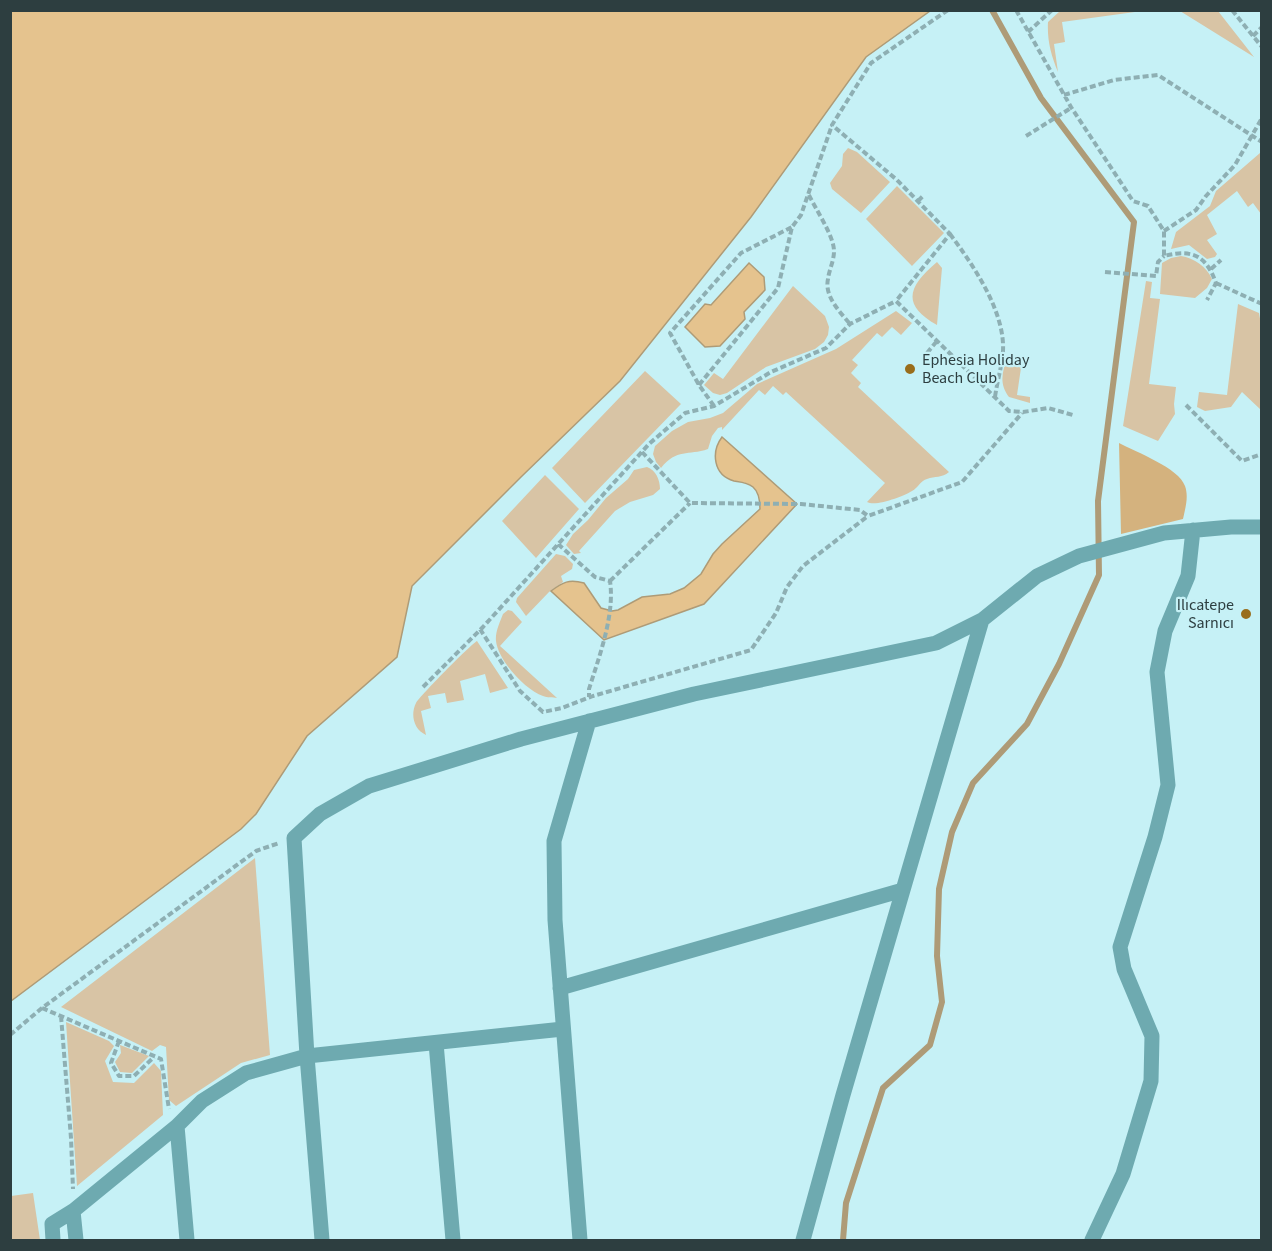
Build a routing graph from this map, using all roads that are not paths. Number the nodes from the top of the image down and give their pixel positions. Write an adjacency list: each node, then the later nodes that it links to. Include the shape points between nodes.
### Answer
1 (1262, 527): 2 (street)
2 (1193, 530): 3 (street, via 1164,533 1079,556 1037,576); 19 (street, via 1188,576 1165,631 1156,672 1168,785 1120,947 1124,969 1152,1036 1151,1081 1123,1174)
3 (982, 620): 4 (street, via 936,643 694,693); 5 (street)
4 (589, 721): 6 (street, via 554,841); 9 (street, via 369,786 320,814 294,838)
5 (903, 890): 6 (street); 18 (street)
6 (560, 988): 7 (street)
7 (563, 1029): 8 (street); 17 (street)
8 (436, 1043): 9 (street); 16 (street)
9 (308, 1056): 10 (street, via 246,1073 202,1101); 15 (street)
10 (177, 1126): 11 (street); 14 (street)
11 (73, 1210): 12 (street, via 52,1224); 13 (street)
12 (53, 1240)
13 (76, 1240)
14 (187, 1240)
15 (322, 1240)
16 (453, 1240)
17 (580, 1240)
18 (803, 1240)
19 (1092, 1240)

